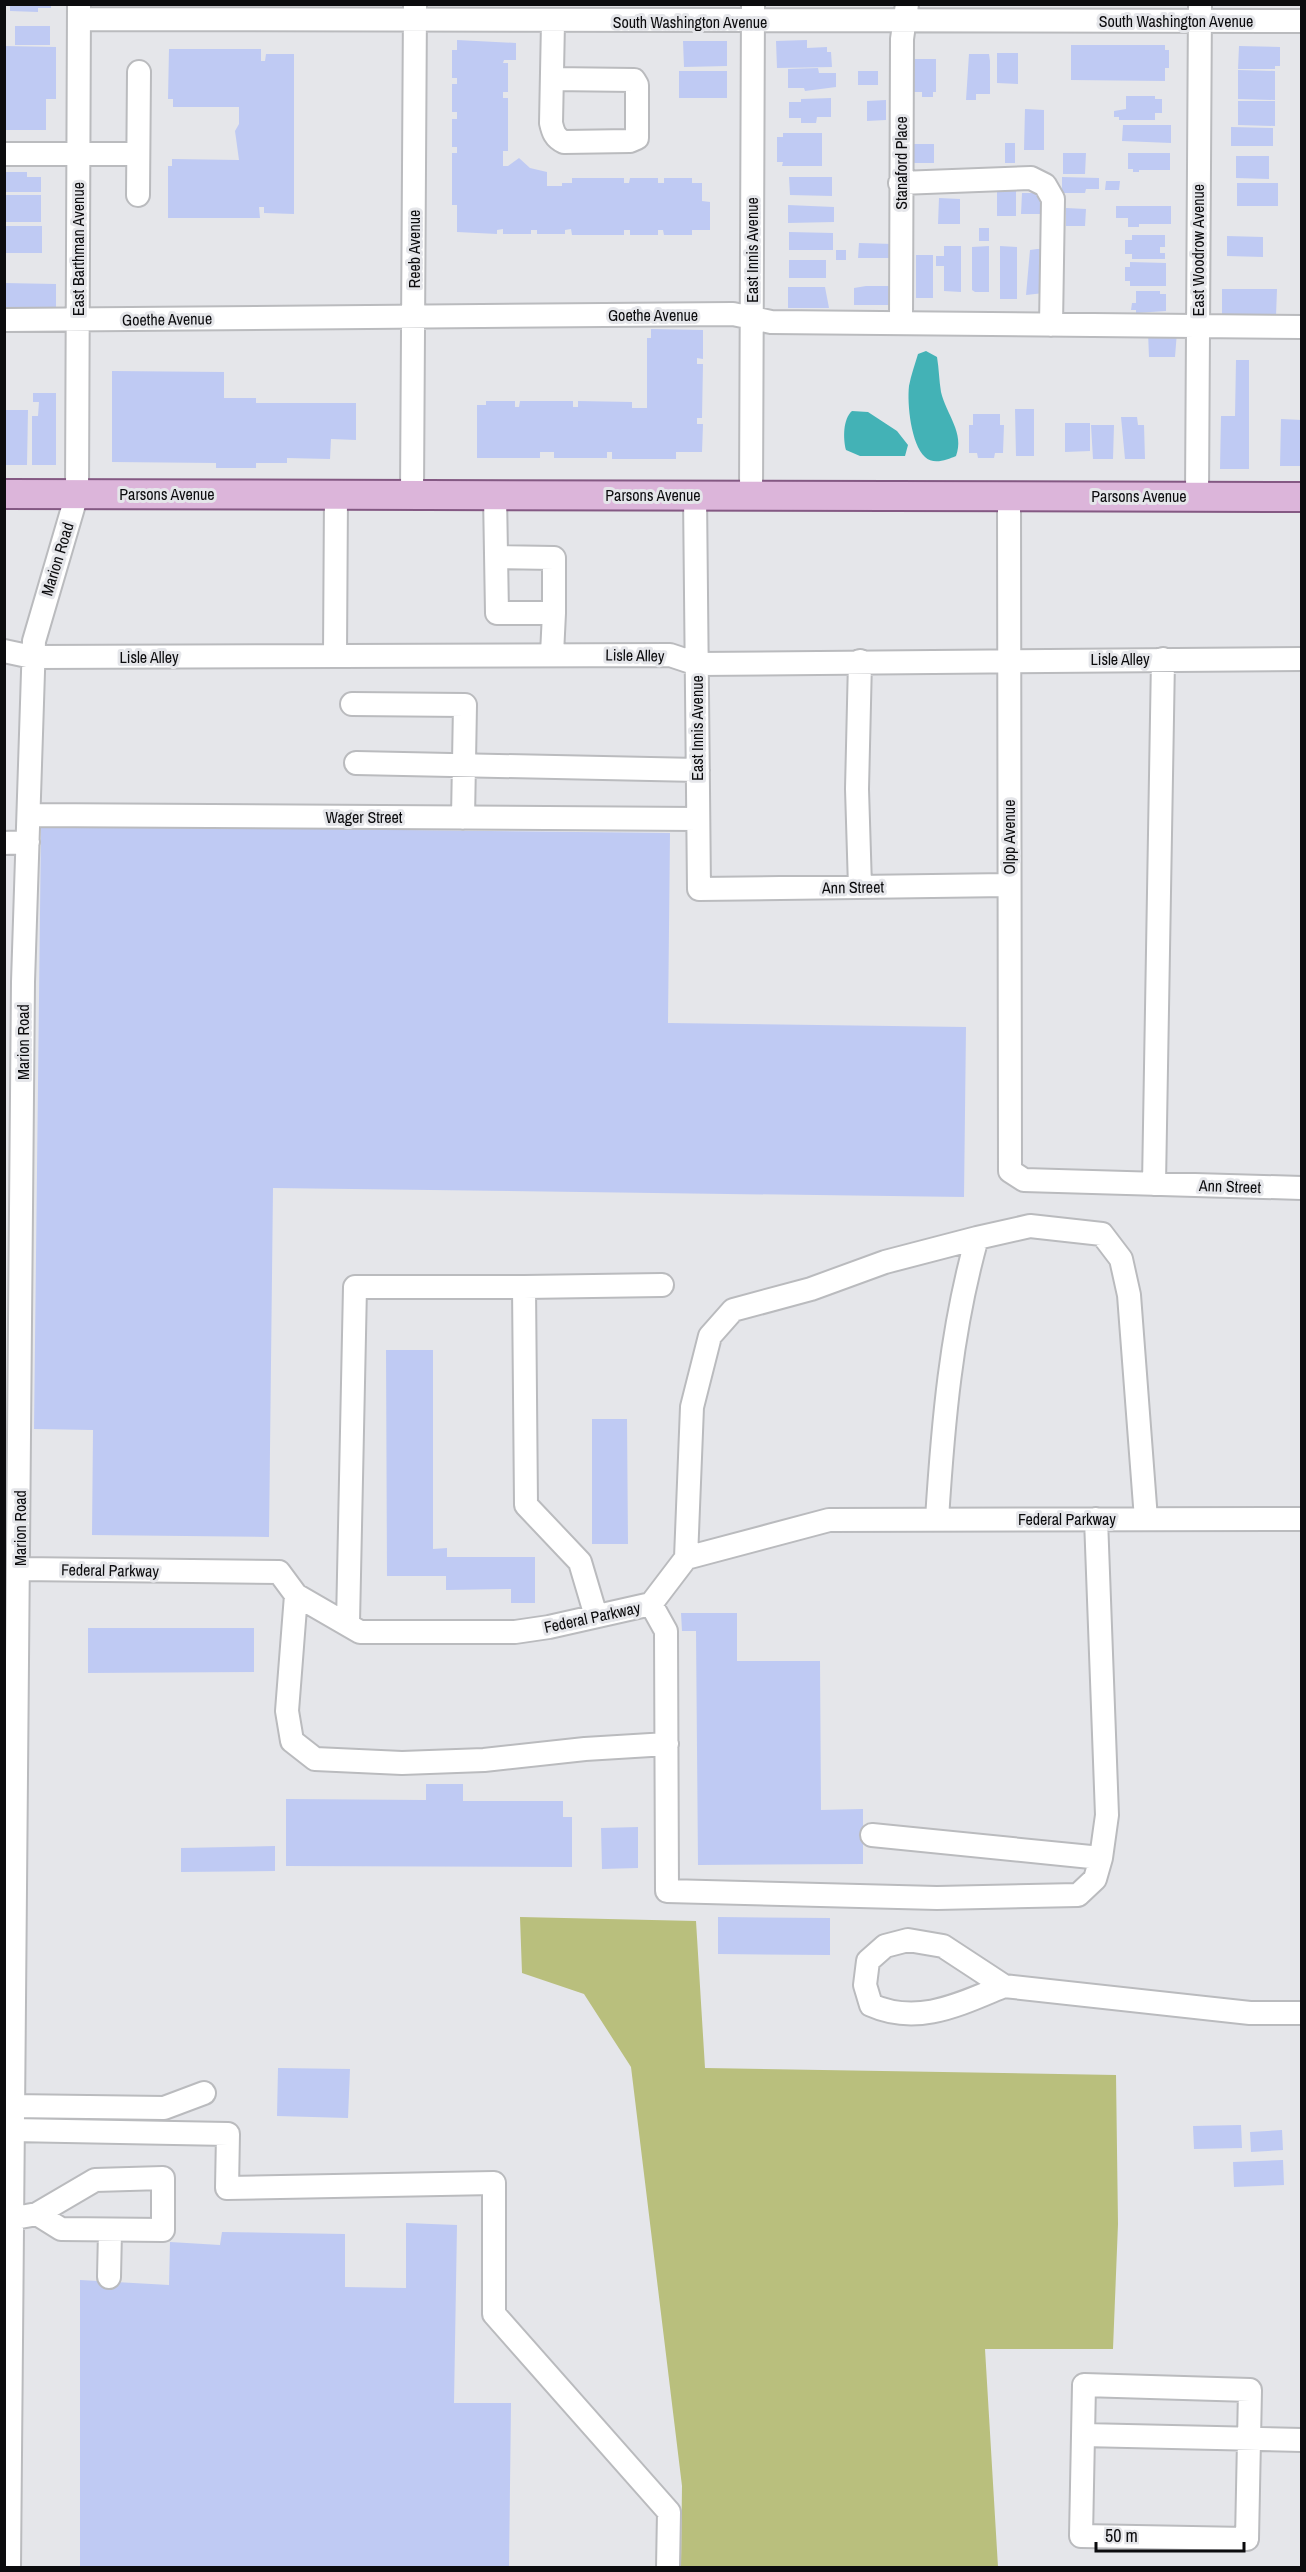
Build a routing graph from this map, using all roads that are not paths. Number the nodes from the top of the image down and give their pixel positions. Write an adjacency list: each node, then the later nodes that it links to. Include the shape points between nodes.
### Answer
1 (79, 12): 2 (street, South Washington Avenue); 13 (street, East Barthman Avenue)
2 (250, 12): 3 (street, South Washington Avenue)
3 (415, 12): 9 (street, South Washington Avenue); 17 (street, Reeb Avenue)
4 (753, 13): 5 (street, South Washington Avenue); 9 (street, South Washington Avenue); 18 (street, East Innis Avenue)
5 (906, 13): 6 (street, South Washington Avenue); 15 (street, Stanaford Place, via 902,39)
6 (1054, 13): 7 (street, South Washington Avenue)
7 (1200, 13): 8 (street, South Washington Avenue); 23 (street, East Woodrow Avenue)
8 (1302, 21)
9 (553, 22): 11 (street)
10 (139, 72): 14 (street)
11 (552, 79): 11 (street, via 550,123 558,140 637,138 634,80)
12 (4, 154): 13 (street)
13 (79, 154): 14 (street); 20 (street, East Barthman Avenue)
14 (137, 154): 16 (street)
15 (900, 183): 21 (street, Stanaford Place); 22 (street, via 1031,178 1045,185 1053,199)
16 (138, 195)
17 (413, 317): 18 (street, Goethe Avenue, via 733,314); 20 (street, Goethe Avenue); 28 (street, Reeb Avenue)
18 (752, 318): 21 (street, Goethe Avenue, via 771,322); 31 (street, East Innis Avenue)
19 (4, 320): 20 (street, Goethe Avenue)
20 (78, 320): 26 (street, East Barthman Avenue)
21 (901, 321): 22 (street, Goethe Avenue)
22 (1051, 325): 23 (street, Goethe Avenue)
23 (1198, 326): 24 (street, Goethe Avenue); 33 (street, East Woodrow Avenue)
24 (1302, 327)
25 (4, 494): 26 (main road, Parsons Avenue)
26 (76, 494): 27 (main road, Parsons Avenue); 40 (street, Marion Road, via 37,625)
27 (336, 494): 28 (main road, Parsons Avenue); 39 (street)
28 (412, 495): 29 (main road, Parsons Avenue)
29 (495, 495): 30 (main road, Parsons Avenue); 35 (street)
30 (695, 495): 31 (main road, Parsons Avenue); 45 (street, East Innis Avenue)
31 (751, 495): 32 (main road, Parsons Avenue)
32 (1009, 496): 33 (main road, Parsons Avenue); 43 (street, Olpp Avenue)
33 (1197, 496): 34 (main road, Parsons Avenue)
34 (1302, 497)
35 (497, 557): 36 (street, via 554,558); 36 (street, via 496,613)
36 (554, 613): 38 (street)
37 (4, 651): 40 (street, Lisle Alley)
38 (552, 654): 39 (street, Lisle Alley); 45 (street, Lisle Alley, via 670,655)
39 (335, 656): 40 (street, Lisle Alley)
40 (32, 657): 50 (street, Marion Road)
41 (1163, 659): 42 (street, Lisle Alley); 43 (street, Lisle Alley); 60 (street)
42 (1302, 659)
43 (1009, 660): 44 (street, Lisle Alley); 55 (street, Olpp Avenue)
44 (860, 662): 45 (street, Lisle Alley); 56 (street)
45 (697, 664): 49 (street, East Innis Avenue)
46 (352, 704): 48 (street, via 465,705)
47 (356, 763): 48 (street)
48 (464, 766): 49 (street); 51 (street)
49 (698, 770): 52 (street, East Innis Avenue)
50 (30, 815): 51 (street, Wager Street); 53 (street, Marion Road)
51 (463, 818): 52 (street, Wager Street)
52 (698, 819): 57 (street, East Innis Avenue)
53 (28, 842): 54 (street); 58 (street, Marion Road)
54 (4, 843)
55 (1008, 885): 56 (street, Ann Street); 59 (street, Olpp Avenue, via 1009,1163)
56 (860, 887): 57 (street, Ann Street)
57 (699, 889)
58 (14, 983): 65 (street, Marion Road)
59 (1016, 1176): 60 (street, Ann Street, via 1024,1180)
60 (1154, 1184): 61 (street, Ann Street)
61 (1302, 1188)
62 (977, 1238): 68 (street, via 953,1346); 70 (street, via 1030,1226 1102,1234 1121,1259 1129,1294); 71 (street, via 885,1262 811,1289 734,1310 710,1336 692,1407)
63 (662, 1285): 64 (street)
64 (524, 1287): 75 (street, via 526,1505 580,1562); 76 (street, via 355,1287)
65 (13, 1354): 66 (street, Marion Road)
66 (12, 1415): 72 (street, Marion Road)
67 (1302, 1518): 70 (street, Federal Parkway)
68 (937, 1519): 69 (street, Federal Parkway); 71 (street, Federal Parkway, via 829,1520)
69 (1096, 1519): 70 (street, Federal Parkway); 79 (street, via 1106,1745 1107,1815)
70 (1146, 1519)
71 (686, 1558): 74 (street, Federal Parkway)
72 (20, 1569): 73 (street, Federal Parkway, via 279,1572); 83 (street, Marion Road)
73 (296, 1595): 76 (street, Federal Parkway); 77 (street, via 288,1711 292,1741 315,1759 484,1761)
74 (651, 1604): 75 (street, Federal Parkway); 77 (street, via 666,1631)
75 (596, 1616): 76 (street, Federal Parkway, via 515,1632 360,1632)
76 (348, 1623)
77 (667, 1744): 79 (street, via 667,1891 937,1898 1078,1895 1095,1879)
78 (872, 1835): 79 (street)
79 (1101, 1858)
80 (1004, 1986): 80 (street, via 942,2012 904,2014 889,2013 872,2005 865,1985 868,1961 885,1946 908,1940 943,1946); 81 (street, via 1250,2013)
81 (1302, 2013)
82 (204, 2093): 83 (street, via 164,2108)
83 (12, 2106): 84 (street, Marion Road)
84 (12, 2130): 85 (street, Marion Road); 95 (street, via 228,2134 227,2188 494,2183 494,2314 669,2512)
85 (8, 2185): 87 (street, Marion Road)
86 (37, 2214): 87 (street); 88 (street, via 61,2229); 88 (street, via 95,2180 163,2178 162,2230)
87 (8, 2220): 90 (street, Marion Road)
88 (110, 2231): 89 (street)
89 (109, 2277)
90 (8, 2365): 94 (street, Marion Road)
91 (1083, 2435): 92 (street); 92 (street, via 1084,2385 1250,2390); 92 (street, via 1081,2536 1247,2539)
92 (1248, 2438): 93 (street)
93 (1302, 2440)
94 (9, 2568)
95 (668, 2568)

